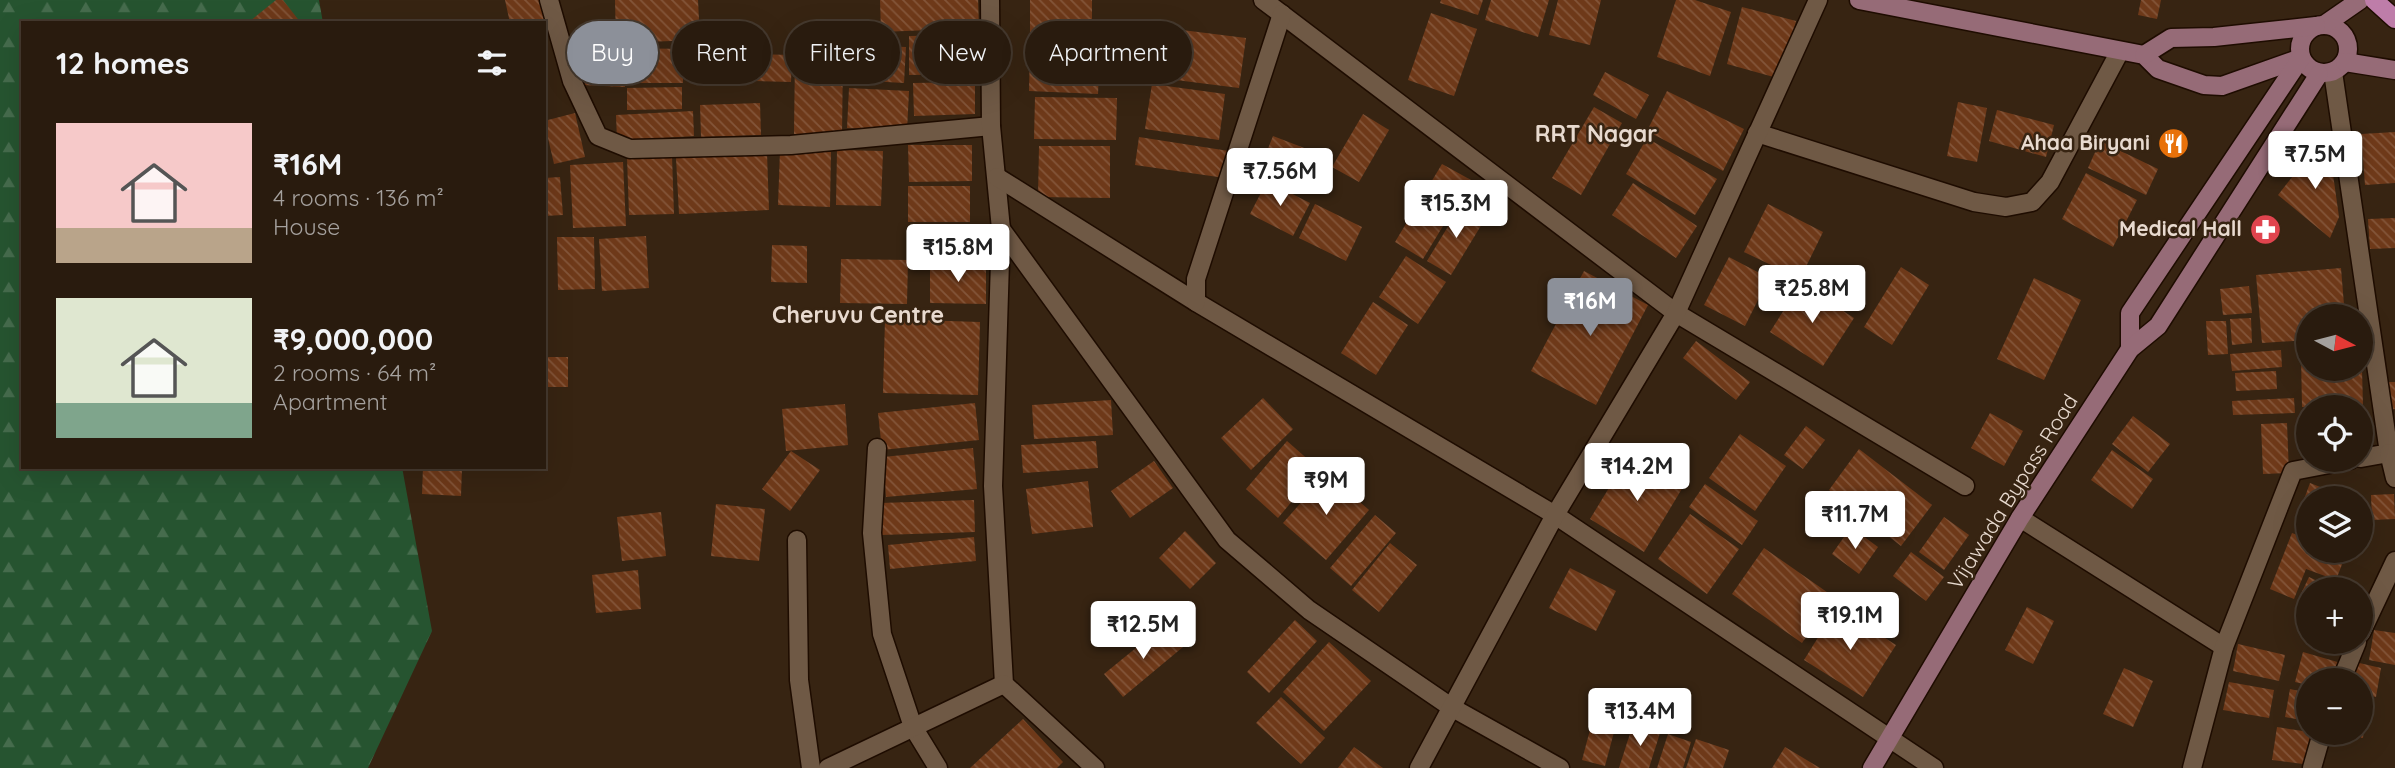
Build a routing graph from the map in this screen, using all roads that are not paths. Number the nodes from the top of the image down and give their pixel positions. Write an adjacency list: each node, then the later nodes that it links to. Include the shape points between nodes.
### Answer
1 (549, 0): 16 (street, via 572,80 598,136 630,149 791,145)
2 (990, 0): 16 (street)
3 (1264, 0): 8 (street)
4 (1818, 0): 17 (street)
5 (1859, 0): 11 (main road)
6 (2360, 0): 10 (main road)
7 (2374, 0): 9 (main road)
8 (1282, 14): 20 (street, via 1196,279); 21 (street)
9 (2395, 19)
10 (2320, 25): 12 (main road, via 2171,38); 13 (main road, via 2309,29 2300,42); 14 (main road, via 2338,29 2347,41 2348,48)
11 (2120, 51): 12 (main road); 17 (street, via 2050,182 2032,202 2006,207 1975,202)
12 (2144, 55): 13 (main road, via 2158,69 2204,85 2222,86)
13 (2301, 58): 14 (main road, via 2305,65); 22 (main road, via 2130,313)
14 (2332, 69): 15 (main road); 22 (main road, Vijawada Bypass Road, via 2158,326); 24 (street)
15 (2395, 70)
16 (991, 126): 18 (street)
17 (1758, 133): 21 (street)
18 (997, 177): 19 (street); 20 (street)
19 (1000, 229): 35 (street, via 993,485); 36 (street, via 1227,540 1309,610)
20 (1196, 302): 29 (street)
21 (1676, 313): 28 (street); 29 (street)
22 (2130, 349): 30 (main road, Vijawada Bypass Road)
23 (877, 448): 37 (street, via 872,533 881,634)
24 (2389, 453): 25 (street); 27 (street)
25 (2373, 456)
26 (2296, 470): 34 (street)
27 (2395, 478)
28 (1965, 486)
29 (1555, 515): 36 (street); 38 (street)
30 (2020, 518): 34 (street); 38 (main road, Vijawada Bypass Road)
31 (797, 540): 40 (street, via 799,680)
32 (2395, 561): 33 (street)
33 (2373, 608)
34 (2224, 647): 48 (street)
35 (1004, 684): 37 (street); 43 (street)
36 (1451, 707): 44 (street); 45 (street)
37 (913, 727): 41 (street); 42 (street)
38 (1891, 737): 46 (main road, Vijawada Bypass Road); 47 (street)
39 (2319, 745): 49 (street)
40 (811, 768)
41 (828, 768)
42 (938, 768)
43 (1096, 768)
44 (1419, 768)
45 (1560, 768)
46 (1872, 768)
47 (1934, 768)
48 (2192, 768)
49 (2312, 768)

